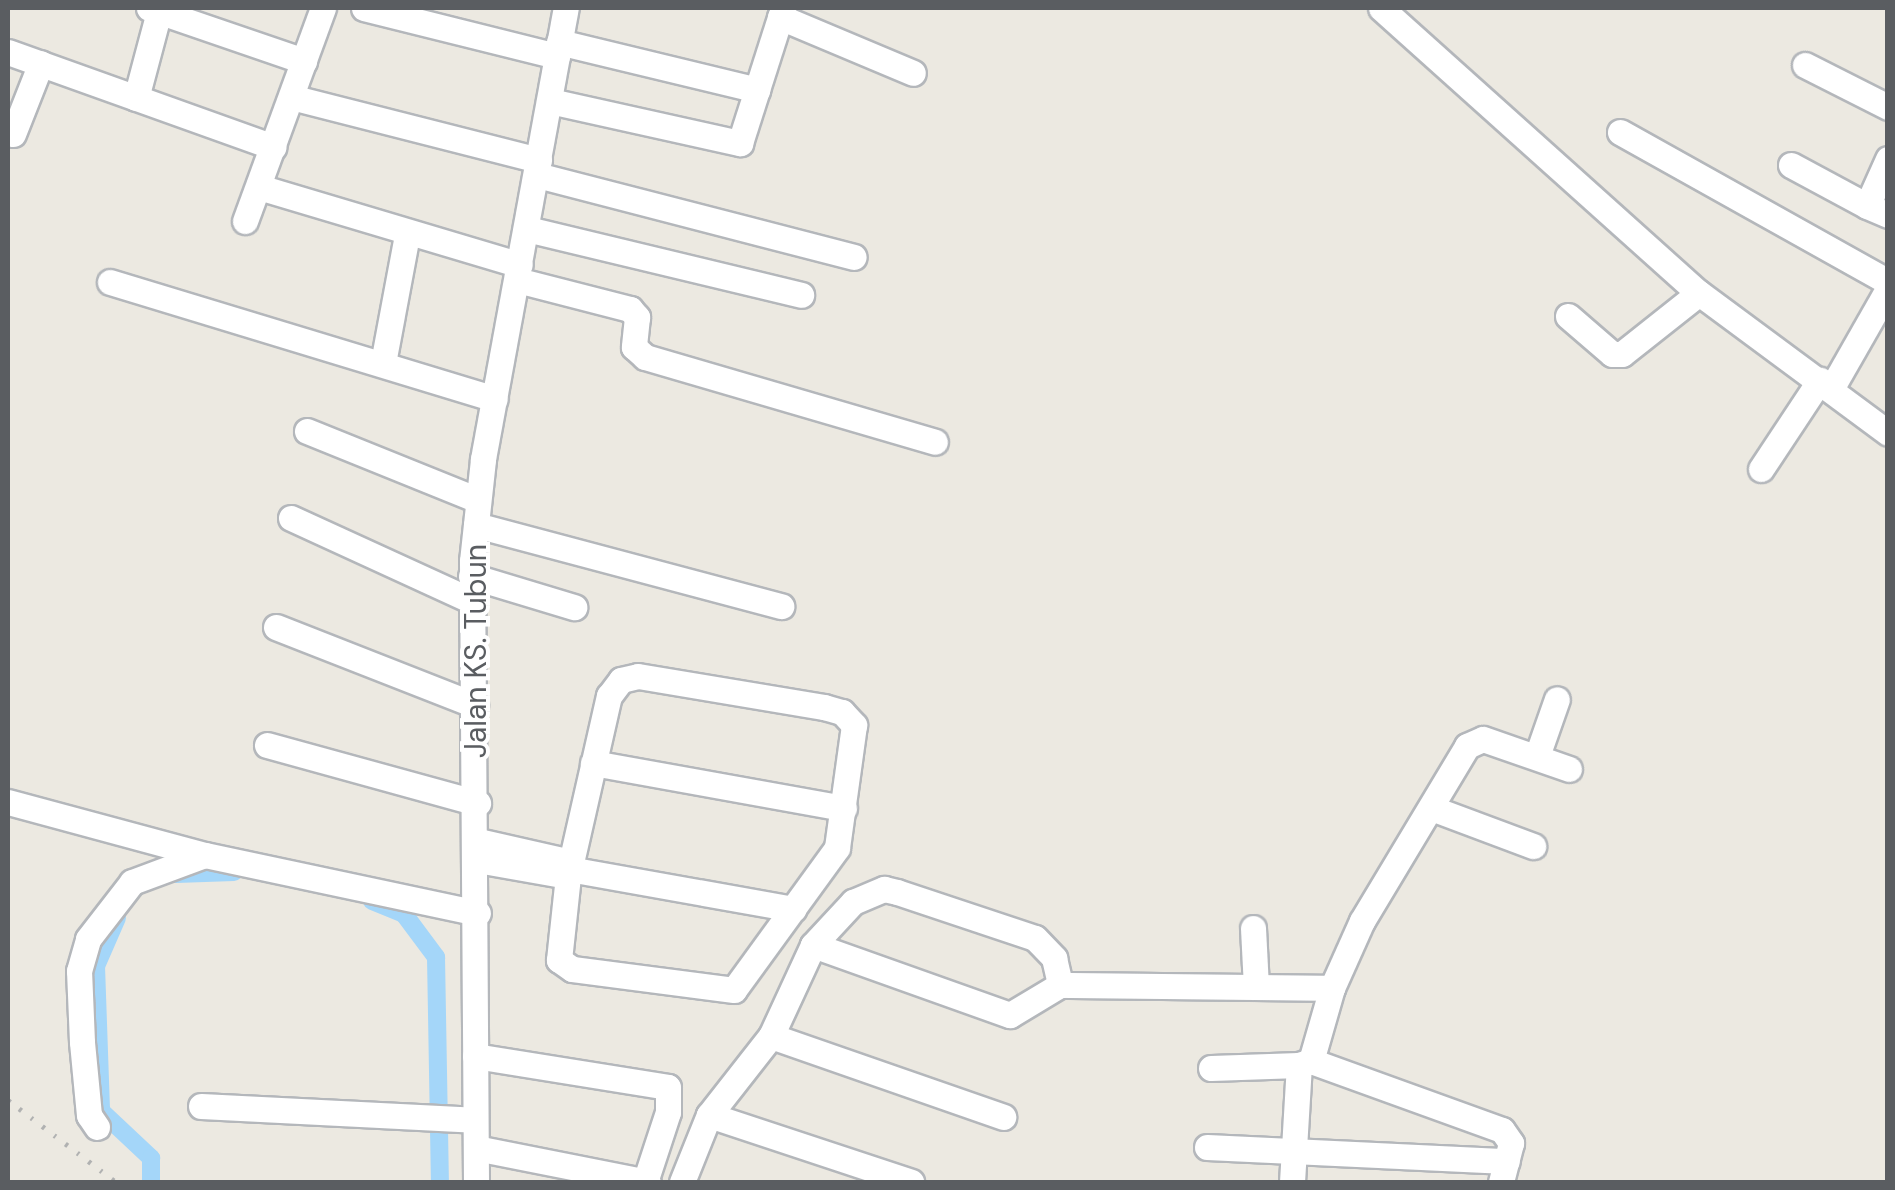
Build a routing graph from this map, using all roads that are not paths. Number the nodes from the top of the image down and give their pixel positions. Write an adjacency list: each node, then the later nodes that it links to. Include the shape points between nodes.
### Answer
1 (323, 8): 9 (street)
2 (364, 8): 7 (street)
3 (566, 8): 7 (street, Jalan KS. Tubun)
4 (1381, 8): 33 (street)
5 (156, 9): 9 (street); 15 (street)
6 (782, 12): 12 (street); 13 (street)
7 (558, 49): 13 (street); 16 (street, Jalan KS. Tubun)
8 (8, 52): 10 (street)
9 (304, 61): 14 (street)
10 (41, 63): 15 (street); 19 (street)
11 (1805, 65): 17 (street)
12 (912, 73)
13 (757, 90): 16 (street, via 737,144)
14 (291, 97): 20 (street); 23 (street)
15 (136, 98): 20 (street)
16 (550, 101): 23 (street, Jalan KS. Tubun)
17 (1888, 107)
18 (1620, 132): 32 (street)
19 (13, 134)
20 (273, 148): 24 (street)
21 (1888, 160): 25 (street)
22 (1790, 166): 25 (street)
23 (538, 167): 27 (street, Jalan KS. Tubun); 29 (street)
24 (259, 187): 26 (street); 28 (street)
25 (1877, 210)
26 (245, 222)
27 (527, 229): 30 (street, Jalan KS. Tubun); 34 (street)
28 (407, 236): 30 (street); 36 (street)
29 (854, 257)
30 (519, 272): 38 (street, Jalan KS. Tubun); 41 (street, via 630,309 637,317 634,346 644,356)
31 (110, 282): 36 (street)
32 (1888, 285): 37 (street)
33 (1699, 293): 35 (street, via 1622,354 1612,354); 37 (street)
34 (800, 295)
35 (1568, 316)
36 (383, 364): 38 (street)
37 (1826, 385): 40 (street); 42 (street)
38 (495, 399): 43 (street, Jalan KS. Tubun)
39 (308, 431): 43 (street)
40 (1888, 433)
41 (935, 442)
42 (1761, 469)
43 (477, 512): 45 (street, Jalan KS. Tubun); 46 (street)
44 (291, 518): 45 (street)
45 (471, 589): 47 (street); 50 (street, Jalan KS. Tubun)
46 (781, 606)
47 (574, 607)
48 (276, 627): 50 (street)
49 (1557, 699): 52 (street)
50 (475, 705): 56 (street, Jalan KS. Tubun)
51 (266, 745): 56 (street)
52 (1536, 756): 54 (street); 58 (street, via 1474,738)
53 (593, 762): 57 (street); 57 (street, via 610,696 629,678 824,707 854,725); 62 (street)
54 (1569, 769)
55 (8, 802): 61 (street)
56 (478, 803): 60 (street, Jalan KS. Tubun)
57 (844, 808): 63 (street, via 829,864)
58 (1434, 809): 59 (street); 69 (street, via 1362,921)
59 (1533, 846)
60 (478, 851): 62 (street); 64 (street, Jalan KS. Tubun)
61 (205, 855): 64 (street); 78 (street, via 132,882 88,938 79,971 82,1042)
62 (569, 869): 63 (street); 63 (street, via 558,954 563,966 726,992 739,984)
63 (792, 909)
64 (478, 913): 71 (street, Jalan KS. Tubun)
65 (1252, 928): 68 (street)
66 (812, 945): 67 (street, via 996,1014 1010,1015); 67 (street, via 853,902 884,890 1036,938 1054,958); 70 (street)
67 (1060, 986): 68 (street)
68 (1256, 987): 69 (street)
69 (1332, 988): 72 (street)
70 (771, 1036): 75 (street); 76 (street)
71 (475, 1056): 77 (street, Jalan KS. Tubun); 84 (street, via 668,1086 668,1112)
72 (1305, 1063): 73 (street); 81 (street); 82 (street, via 1502,1130 1511,1143)
73 (1211, 1068)
74 (201, 1106): 77 (street)
75 (709, 1115): 85 (street); 86 (street)
76 (1003, 1116)
77 (474, 1120): 80 (street, Jalan KS. Tubun)
78 (97, 1127)
79 (1207, 1147): 81 (street)
80 (476, 1148): 83 (street, Jalan KS. Tubun); 84 (street)
81 (1293, 1148): 82 (street); 87 (street)
82 (1504, 1172)
83 (476, 1182)
84 (646, 1182)
85 (682, 1182)
86 (910, 1182)
87 (1292, 1182)

